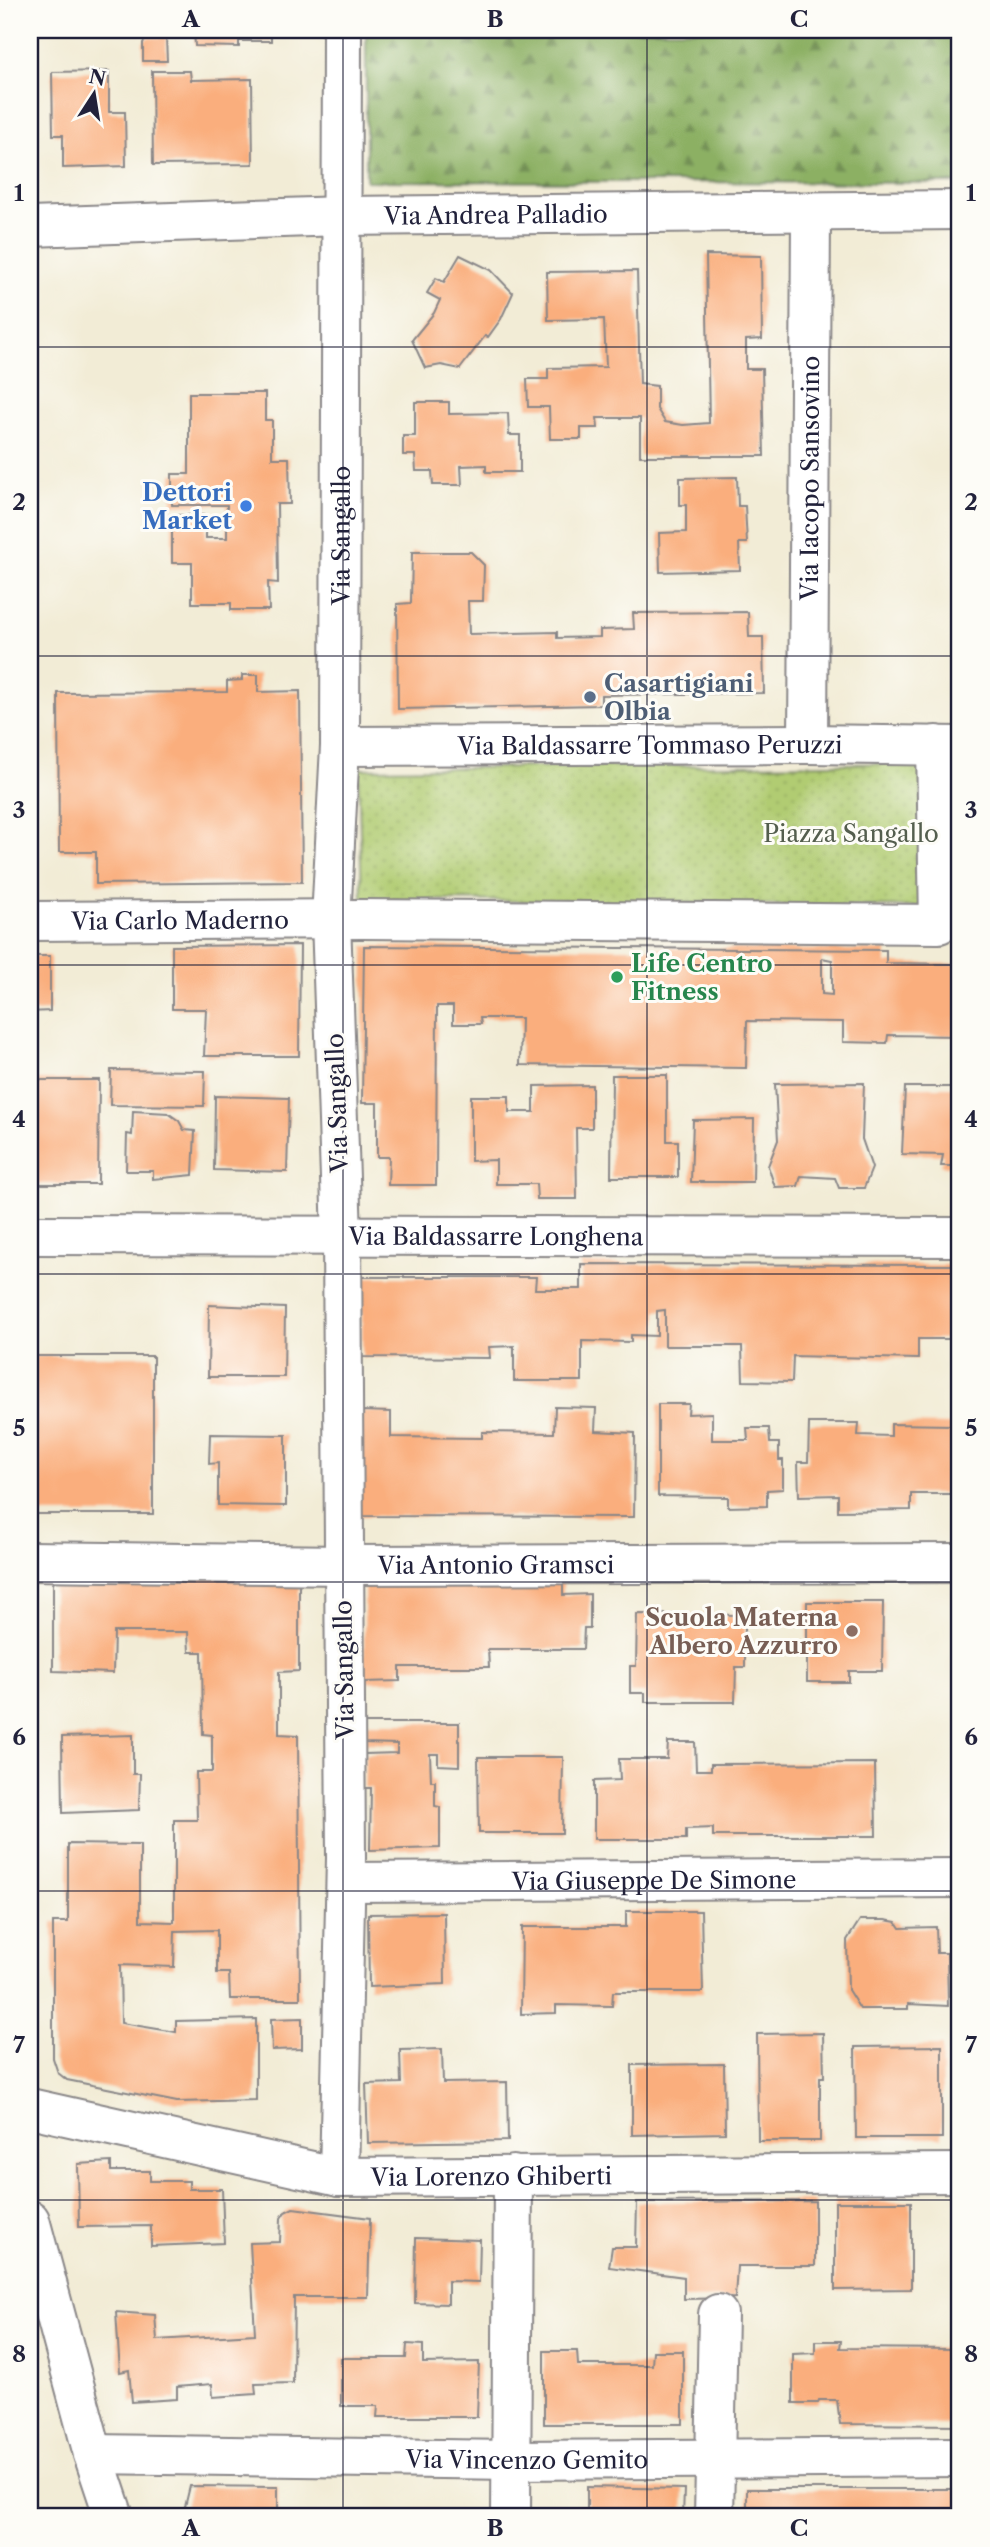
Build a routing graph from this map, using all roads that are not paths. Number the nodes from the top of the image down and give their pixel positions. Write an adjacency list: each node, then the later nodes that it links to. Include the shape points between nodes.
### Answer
1 (342, 30): 4 (street, Via Sangallo)
2 (960, 210): 3 (street, Via Andrea Palladio)
3 (811, 213): 4 (street, Via Andrea Palladio); 6 (street, Via Iacopo Sansovino)
4 (341, 216): 5 (street, Via Andrea Palladio); 8 (street, Via Sangallo)
5 (30, 227)
6 (808, 744): 7 (street, Via Baldassarre Tommaso Peruzzi); 8 (street, Via Baldassarre Tommaso Peruzzi)
7 (948, 745): 9 (street, via 939,924)
8 (340, 746): 9 (street, Via Sangallo)
9 (331, 920): 10 (street, Via Carlo Maderno); 12 (street, Via Sangallo)
10 (30, 921)
11 (30, 1235): 12 (street, Via Baldassarre Longhena)
12 (342, 1235): 13 (street, Via Baldassarre Longhena); 16 (street, Via Sangallo)
13 (960, 1237)
14 (30, 1561): 16 (street, Via Antonio Gramsci)
15 (960, 1563): 16 (street, Via Antonio Gramsci)
16 (343, 1565): 18 (street, Via Sangallo)
17 (960, 1878): 18 (street, Via Giuseppe De Simone)
18 (346, 1882): 22 (street, Via Sangallo)
19 (30, 2108): 22 (street, Via Lorenzo Ghiberti)
20 (960, 2174): 21 (street, Via Lorenzo Ghiberti)
21 (513, 2175): 22 (street, Via Lorenzo Ghiberti); 28 (street)
22 (339, 2177)
23 (30, 2220): 25 (street)
24 (718, 2314): 27 (street)
25 (93, 2454): 28 (street, Via Vincenzo Gemito); 29 (street)
26 (960, 2457): 27 (street, Via Vincenzo Gemito)
27 (716, 2459): 28 (street, Via Vincenzo Gemito); 31 (street)
28 (513, 2460): 30 (street)
29 (114, 2517)
30 (511, 2517)
31 (714, 2517)

